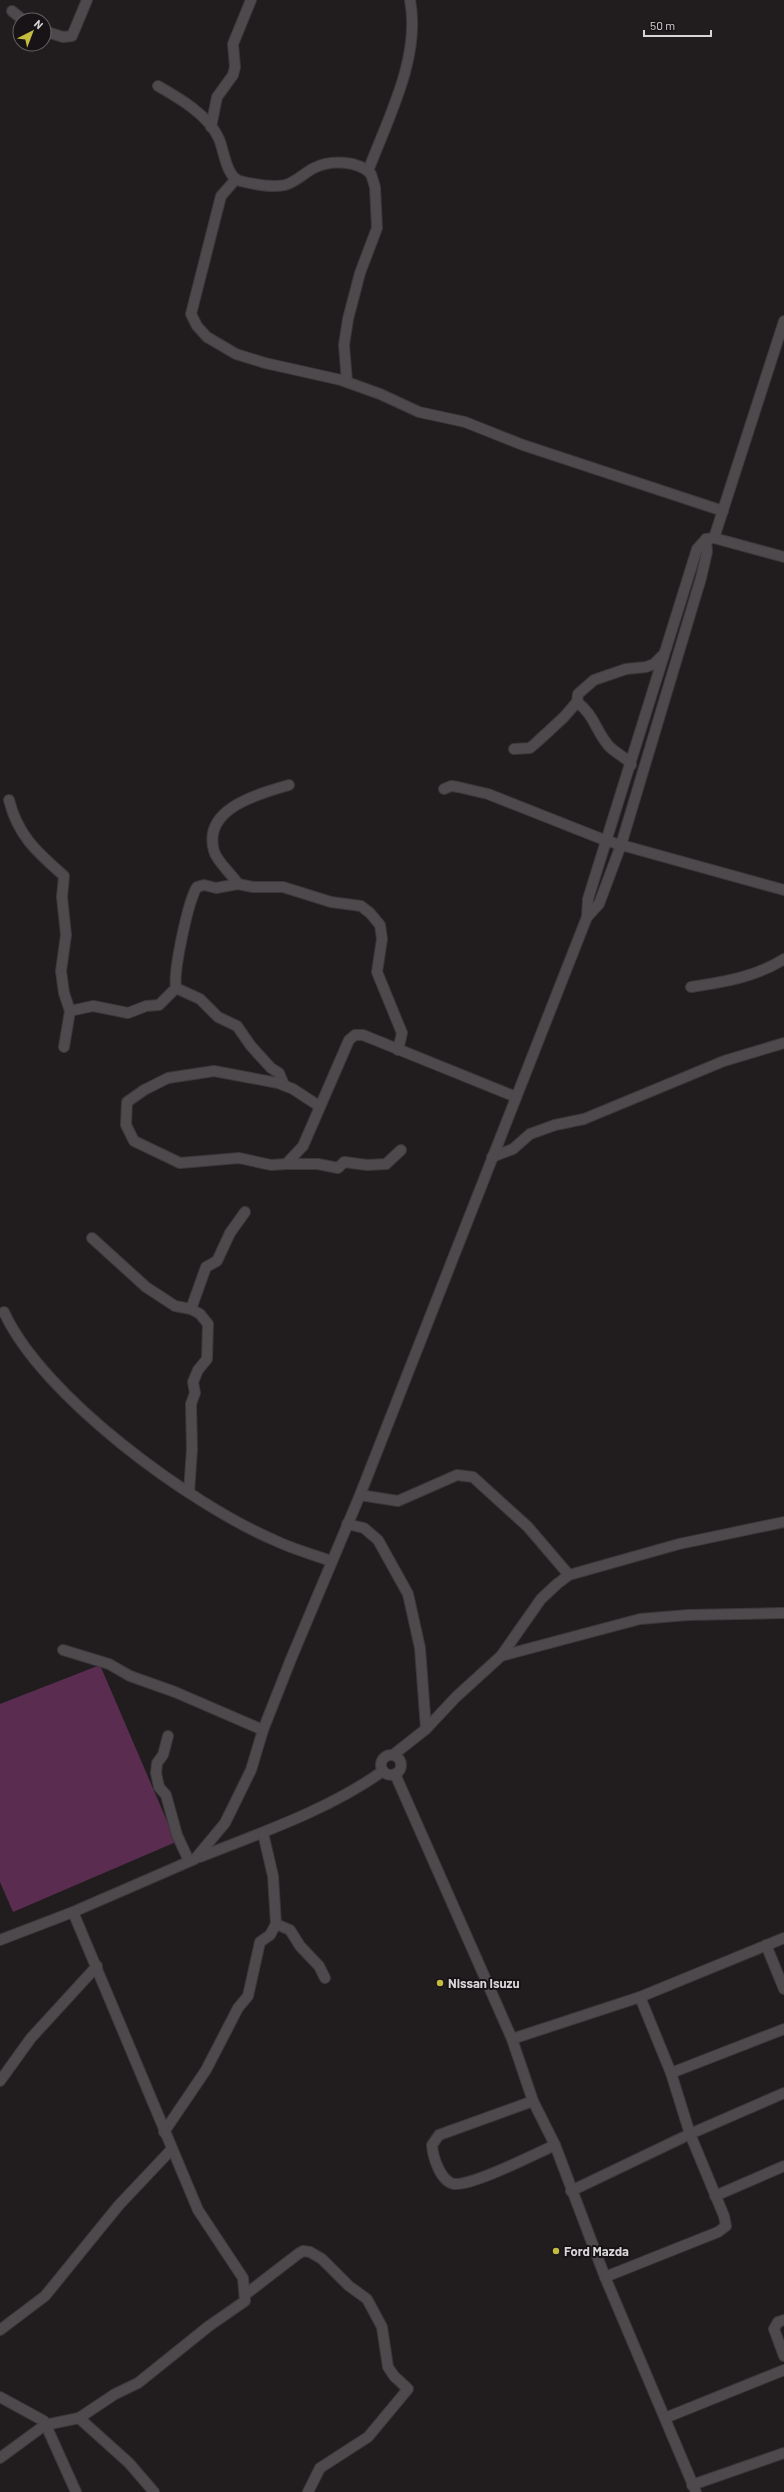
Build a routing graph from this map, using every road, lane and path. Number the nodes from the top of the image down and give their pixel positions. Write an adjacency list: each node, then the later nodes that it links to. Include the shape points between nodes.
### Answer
1 (86, 0): 4 (street, via 72,36 63,38)
2 (251, 0): 6 (street, via 233,44 233,75 217,97)
3 (410, 0): 7 (street, via 414,32 410,54)
4 (52, 34)
5 (158, 86): 6 (street, via 183,101)
6 (211, 127): 8 (street, via 219,139 231,173)
7 (368, 170): 8 (street, via 350,163 322,166 278,186); 10 (street, via 374,178 377,228 360,273 348,319 344,345)
8 (236, 179): 10 (street, via 221,196 191,308 193,319 207,337 228,351 254,360)
9 (784, 321): 11 (street)
10 (347, 382): 11 (street, via 419,412 465,422 523,445)
11 (723, 511): 12 (street)
12 (710, 539): 13 (street); 14 (street, via 697,549); 20 (street)
13 (784, 557)
14 (666, 650): 15 (street, via 654,664 626,669 594,680 578,694); 17 (street)
15 (577, 702): 16 (street, via 530,748); 17 (street, via 593,718 608,745)
16 (514, 749)
17 (631, 765): 18 (street)
18 (625, 784): 20 (street); 23 (street)
19 (289, 785): 25 (street, via 236,804 219,821 212,835 214,852)
20 (638, 788): 24 (street)
21 (444, 789): 23 (street, via 452,786 488,794)
22 (9, 800): 31 (street, via 14,819 24,837 64,876 62,897 66,935 61,971 64,993)
23 (607, 841): 24 (street); 27 (street, via 588,899)
24 (620, 845): 26 (street); 27 (street, via 599,904)
25 (238, 884): 30 (street, via 216,888 204,885 194,891 174,978); 34 (street, via 283,887 332,902 362,906 370,913 380,924 382,939 377,972 402,1033)
26 (784, 890)
27 (587, 917): 36 (street)
28 (784, 959): 29 (street, via 766,970 733,980)
29 (690, 987)
30 (176, 988): 31 (street, via 159,1005 146,1006 128,1013 93,1006); 35 (street, via 200,999 218,1017 241,1030 251,1046 271,1068 279,1072)
31 (70, 1010): 33 (street)
32 (784, 1043): 39 (street, via 724,1062 584,1119 530,1134 513,1149)
33 (64, 1048)
34 (398, 1050): 36 (street); 37 (street, via 355,1035 349,1040)
35 (284, 1085): 37 (street); 40 (street, via 222,1072 168,1078 127,1102 126,1125 134,1141 180,1163 239,1158 271,1165)
36 (516, 1097): 39 (street)
37 (319, 1106): 40 (street, via 303,1146)
38 (401, 1150): 40 (street, via 386,1164 344,1162 338,1168 318,1164)
39 (492, 1156): 46 (street)
40 (286, 1164)
41 (245, 1212): 43 (street, via 230,1233 217,1261 206,1267)
42 (92, 1238): 43 (street, via 157,1296 176,1306)
43 (191, 1308): 45 (street, via 205,1319 209,1329 207,1359 193,1382 195,1393 190,1416 192,1448)
44 (4, 1312): 45 (street, via 21,1344 53,1381 136,1454)
45 (189, 1492): 49 (street, via 274,1540)
46 (360, 1495): 48 (street); 50 (street, via 398,1500 457,1475 467,1475 528,1527)
47 (784, 1522): 50 (street, via 679,1544)
48 (347, 1524): 49 (street); 54 (street, via 364,1528 378,1540 408,1594 420,1648)
49 (331, 1561): 55 (street)
50 (570, 1575): 53 (street, via 541,1599)
51 (784, 1613): 53 (street, via 688,1614 640,1619)
52 (63, 1650): 55 (street, via 109,1664 130,1676 175,1692)
53 (501, 1656): 54 (street, via 456,1697)
54 (426, 1729): 57 (street)
55 (263, 1730): 61 (street, via 251,1770 225,1823)
56 (168, 1736): 61 (street, via 163,1755 157,1763 156,1773 159,1787 166,1795 177,1835)
57 (393, 1755): 58 (street, via 383,1760); 59 (street, via 401,1764 400,1770)
58 (383, 1771): 59 (street); 60 (street, via 354,1791)
59 (395, 1774): 72 (street)
60 (263, 1833): 61 (street); 63 (street, via 273,1876)
61 (192, 1860): 62 (street)
62 (73, 1912): 65 (street); 67 (street)
63 (276, 1924): 68 (street, via 290,1930); 77 (street, via 270,1935 260,1942 248,1996 235,2014 206,2070)
64 (784, 1938): 66 (street)
65 (0, 1940)
66 (766, 1945): 69 (street); 70 (street)
67 (97, 1966): 74 (street, via 32,2038); 77 (street)
68 (326, 1978)
69 (784, 1989)
70 (640, 1997): 72 (street); 73 (street)
71 (784, 2029): 73 (street)
72 (512, 2039): 76 (street)
73 (671, 2072): 78 (street)
74 (0, 2081)
75 (784, 2093): 78 (street)
76 (533, 2101): 79 (street); 79 (street, via 439,2135 432,2145 436,2162 444,2178 453,2184 470,2182)
77 (164, 2132): 80 (street)
78 (690, 2134): 82 (street); 83 (street)
79 (554, 2145): 82 (street)
80 (171, 2150): 85 (street, via 198,2210 243,2278); 87 (street, via 119,2205 45,2296)
81 (784, 2166): 83 (street)
82 (571, 2191): 84 (street)
83 (715, 2196): 84 (street, via 726,2223 724,2229)
84 (604, 2277): 92 (street)
85 (246, 2294): 91 (street, via 245,2301 209,2326 138,2383 115,2394); 99 (street, via 303,2251 322,2259 349,2286 367,2299 382,2327 388,2367 408,2389 368,2437 320,2468)
86 (784, 2320): 88 (street, via 778,2322 774,2328)
87 (0, 2330)
88 (784, 2356)
89 (784, 2370): 92 (street)
90 (0, 2396): 93 (street, via 44,2421)
91 (78, 2418): 93 (street); 98 (street, via 129,2463)
92 (665, 2418): 96 (street)
93 (45, 2425): 95 (street); 97 (street)
94 (784, 2453): 96 (street)
95 (0, 2458)
96 (694, 2489)
97 (76, 2492)
98 (154, 2492)
99 (308, 2492)

